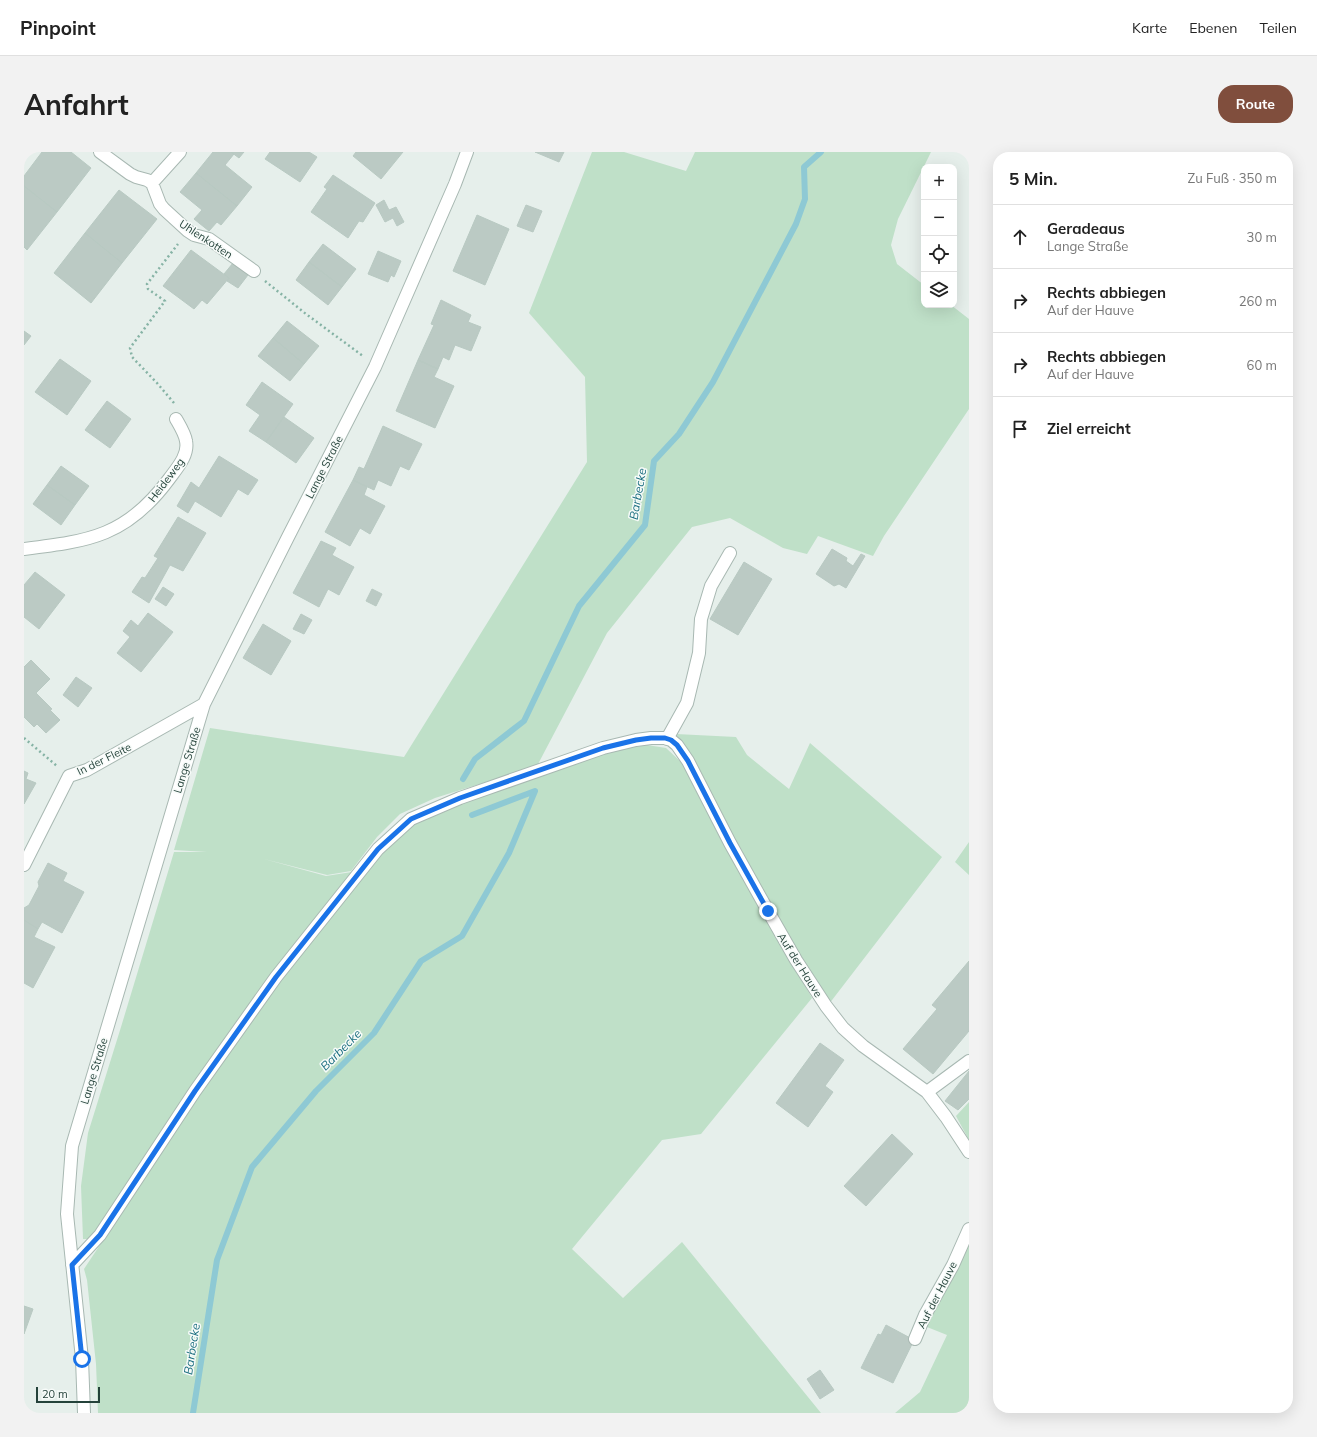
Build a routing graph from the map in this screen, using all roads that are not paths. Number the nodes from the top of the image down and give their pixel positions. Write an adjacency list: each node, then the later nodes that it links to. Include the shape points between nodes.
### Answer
1 (100, 152): 4 (street, via 130,174)
2 (180, 152): 4 (street)
3 (467, 152): 9 (street, Lange Straße, via 375,366)
4 (152, 183): 5 (street, Uhlenkotten, via 160,204 188,231 209,238)
5 (254, 272)
6 (176, 419): 7 (street, Heideweg, via 187,442 184,457 159,493 133,517 115,529 83,540)
7 (24, 549)
8 (730, 552): 10 (street, via 711,586 701,619 699,653 687,703)
9 (204, 704): 11 (street, In der Fleite, via 99,764 69,776); 16 (street, Lange Straße, via 72,1146 67,1214)
10 (667, 739): 13 (street, Auf der Hauve, via 677,745 688,761 768,911 826,1006 843,1028 863,1046); 16 (street, via 636,740 603,748 460,798 411,819 394,834 378,849 276,977 195,1091 100,1235)
11 (24, 865)
12 (969, 1061): 13 (street)
13 (927, 1092): 14 (street, Auf der Hauve)
14 (969, 1152)
15 (969, 1229): 17 (street, Auf der Hauve, via 953,1265 925,1314)
16 (72, 1265): 18 (street, Lange Straße, via 82,1359)
17 (915, 1339)
18 (84, 1413)

